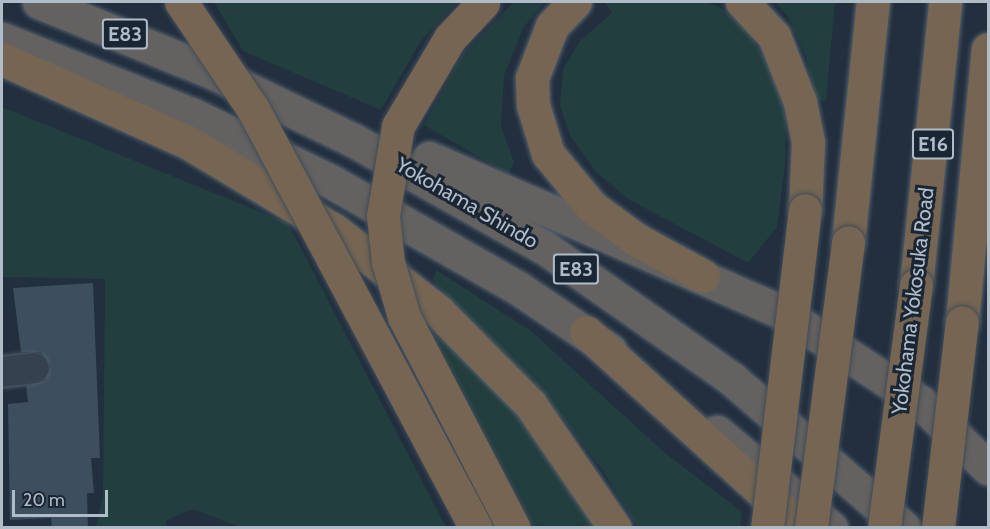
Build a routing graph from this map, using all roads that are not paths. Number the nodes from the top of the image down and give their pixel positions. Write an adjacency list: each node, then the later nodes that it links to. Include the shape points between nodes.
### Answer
1 (39, 2): 12 (highway, Yokohama Shindo / E83)
2 (181, 2): 19 (highway, bridge, via 253,109)
3 (484, 2): 20 (highway, bridge, via 444,46 398,126 382,216 388,262 404,317)
4 (575, 2): 14 (highway, via 552,26 532,78 533,105 548,154 592,207 637,240)
5 (742, 2): 22 (highway, bridge, via 774,36 800,102 808,142 805,210)
6 (873, 2): 24 (highway, bridge, via 848,242)
7 (945, 2): 13 (highway, Yokohama Yokosuka Road / E16)
8 (952, 2): 13 (highway)
9 (2, 39): 15 (highway, E83, via 193,115 332,182 518,288)
10 (988, 49): 28 (highway, bridge, via 963,322)
11 (2, 59): 21 (highway, via 189,143 334,230 438,311 530,404)
12 (210, 71): 14 (highway, via 362,129); 27 (highway, Yokohama Shindo / E83, via 354,140 545,248 732,380)
13 (938, 104): 26 (highway, Yokohama Yokosuka Road / E16, bridge)
14 (703, 276): 18 (highway, via 782,312 849,353 920,402)
15 (586, 332): 23 (highway); 25 (highway, E83, via 702,420)
16 (33, 368): 17 (street)
17 (2, 372)
18 (988, 468)
19 (476, 528)
20 (514, 528)
21 (615, 528)
22 (767, 528)
23 (802, 528)
24 (811, 528)
25 (831, 528)
26 (884, 528)
27 (904, 528)
28 (938, 528)

